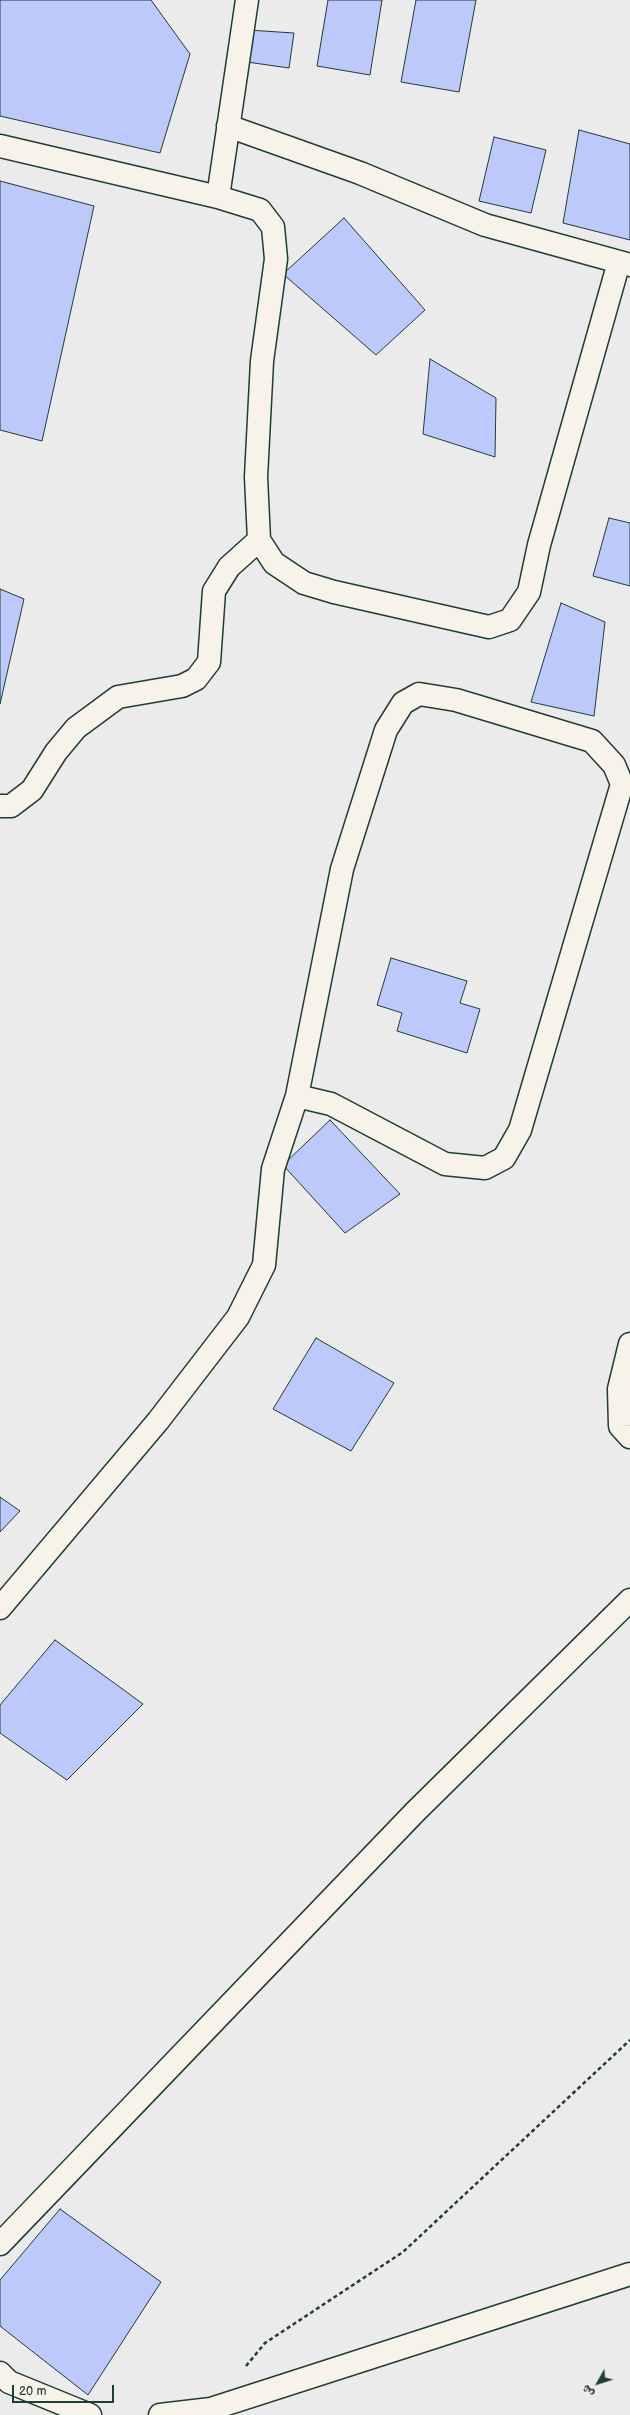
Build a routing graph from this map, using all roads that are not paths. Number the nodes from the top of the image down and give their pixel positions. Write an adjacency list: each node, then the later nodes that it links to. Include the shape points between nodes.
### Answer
1 (247, 0): 2 (street)
2 (228, 126): 4 (street); 5 (street, via 360,173 485,224)
3 (0, 146): 4 (street)
4 (218, 197): 6 (street, via 260,210 273,227 276,259 262,361 256,477)
5 (624, 264): 6 (street, via 539,545 529,592 510,620 489,627 304,583 274,563)
6 (259, 540): 7 (street, via 229,567 214,591 209,662 196,679 182,686 118,697 76,728 56,752 32,790 12,806)
7 (0, 806)
8 (297, 1096): 8 (street, via 342,869 386,730 403,703 419,694 456,700 592,741 614,765 622,784 520,1130 504,1158 485,1168 445,1164 331,1104); 12 (street, via 273,1169 264,1265 238,1317 158,1421)
9 (630, 1344): 10 (street, via 619,1389 620,1426)
10 (630, 1437)
11 (630, 1600): 13 (street, via 415,1812)
12 (0, 1608)
13 (0, 2244)
14 (630, 2274): 17 (street, via 211,2409)
15 (0, 2374): 16 (street, via 9,2382)
16 (90, 2415)
17 (160, 2415)

